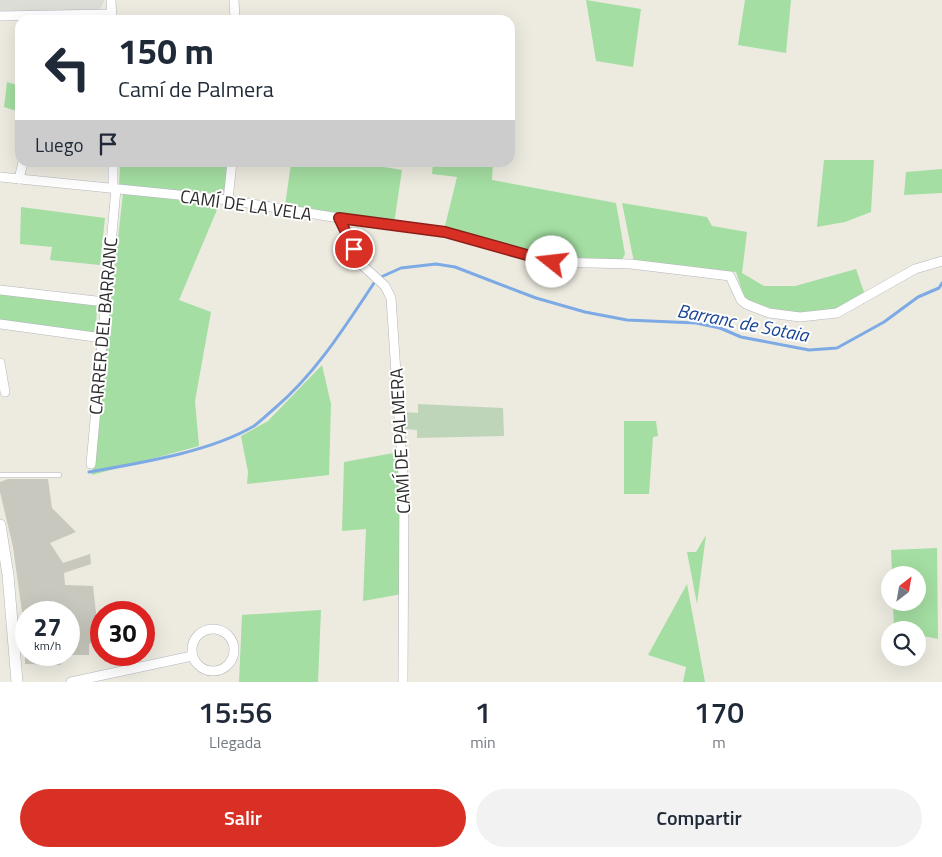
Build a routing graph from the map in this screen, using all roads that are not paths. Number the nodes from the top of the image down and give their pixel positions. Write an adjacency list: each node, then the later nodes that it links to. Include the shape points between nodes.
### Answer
1 (111, 0): 3 (street)
2 (234, 0): 4 (street)
3 (112, 15)
4 (235, 15)
5 (0, 16): 6 (street)
6 (15, 16)
7 (22, 167): 11 (street)
8 (113, 167): 12 (street, CARRER DEL BARRANC)
9 (231, 167): 13 (street)
10 (0, 177): 11 (street, CAMÍ DE LA VELA)
11 (19, 179): 12 (street, CAMÍ DE LA VELA)
12 (114, 188): 13 (street, CAMÍ DE LA VELA); 17 (street, CARRER DEL BARRANC)
13 (228, 200): 14 (street, CAMÍ DE LA VELA)
14 (339, 218): 15 (street, CAMÍ DE LA VELA, via 445,232 552,262 631,264 730,276 746,304 769,314 800,317 837,313 915,269); 29 (street, CAMÍ DE PALMERA, via 361,264 385,286 391,298 404,492)
15 (942, 261)
16 (0, 290): 17 (street)
17 (105, 302): 19 (street, CARRER DEL BARRANC)
18 (0, 324): 19 (street)
19 (102, 338): 22 (street, CARRER DEL BARRANC)
20 (0, 363): 21 (street)
21 (5, 392)
22 (91, 464)
23 (0, 475): 24 (lane)
24 (59, 475)
25 (0, 525): 27 (main road, via 8,575)
26 (192, 656): 26 (street, via 203,668 222,669 232,660 233,642 223,631 208,629 194,641); 28 (street)
27 (16, 682)
28 (71, 682)
29 (403, 682)

